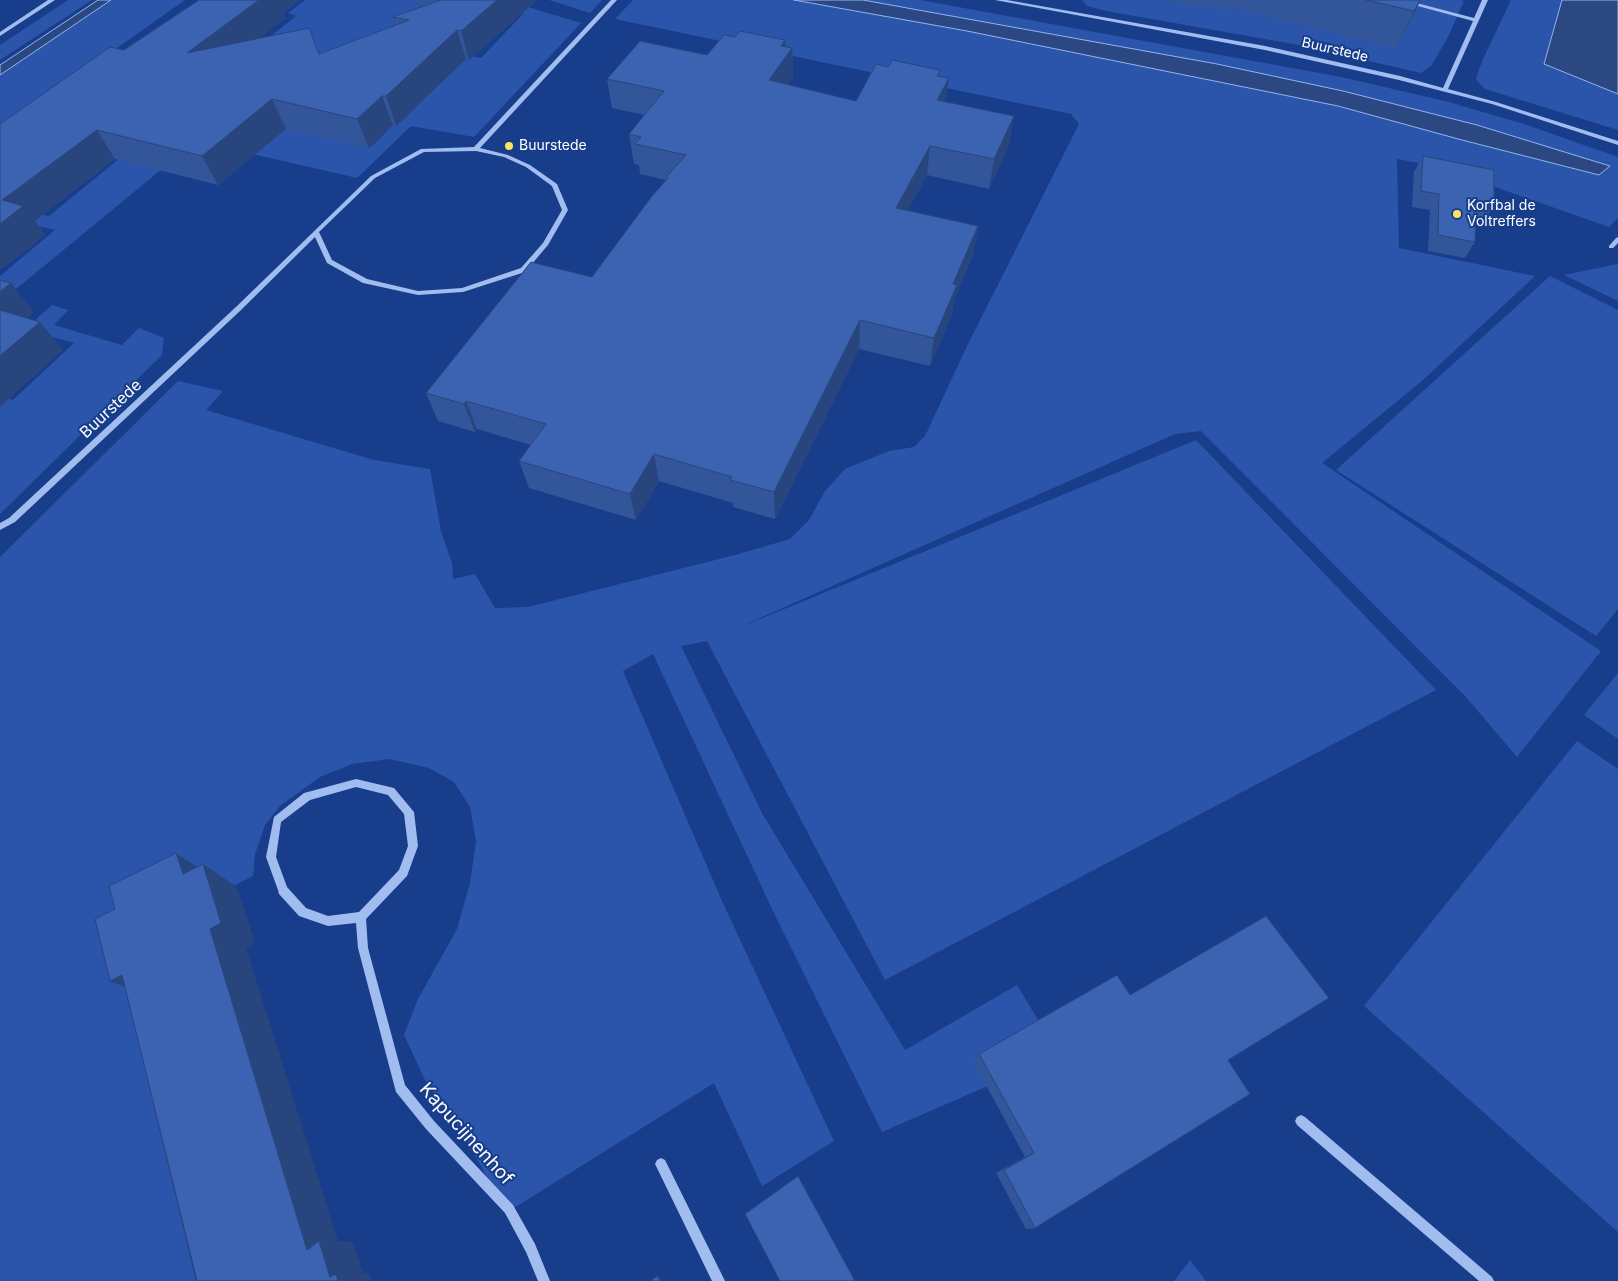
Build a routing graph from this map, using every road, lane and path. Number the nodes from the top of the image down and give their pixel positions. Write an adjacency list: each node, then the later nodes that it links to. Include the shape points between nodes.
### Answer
1 (52, 0): 9 (street)
2 (614, 0): 12 (street)
3 (998, 0): 7 (street, Buurstede)
4 (1042, 0): 7 (street)
5 (1399, 0): 8 (lane)
6 (1485, 0): 8 (street)
7 (1040, 7): 10 (street, Buurstede, via 1265,48)
8 (1476, 20): 10 (street)
9 (0, 34)
10 (1445, 89): 11 (street, Buurstede)
11 (1618, 143)
12 (476, 149): 13 (street, via 423,150 373,177); 13 (street, via 506,156 528,166 555,185 564,210 546,244 523,270 463,290 418,293 365,281 329,261)
13 (316, 232): 16 (street, Buurstede, via 12,520)
14 (1618, 239): 15 (street)
15 (1611, 247)
16 (0, 527)
17 (361, 917): 17 (street, via 403,873 412,846 408,812 391,791 356,783 307,796 277,820 271,857 283,890 303,912 328,921); 20 (street, Kapucijnenhof, via 363,948 400,1088 509,1210 531,1248)
18 (1300, 1121): 22 (street)
19 (661, 1164): 21 (street)
20 (544, 1281)
21 (719, 1281)
22 (1488, 1281)

